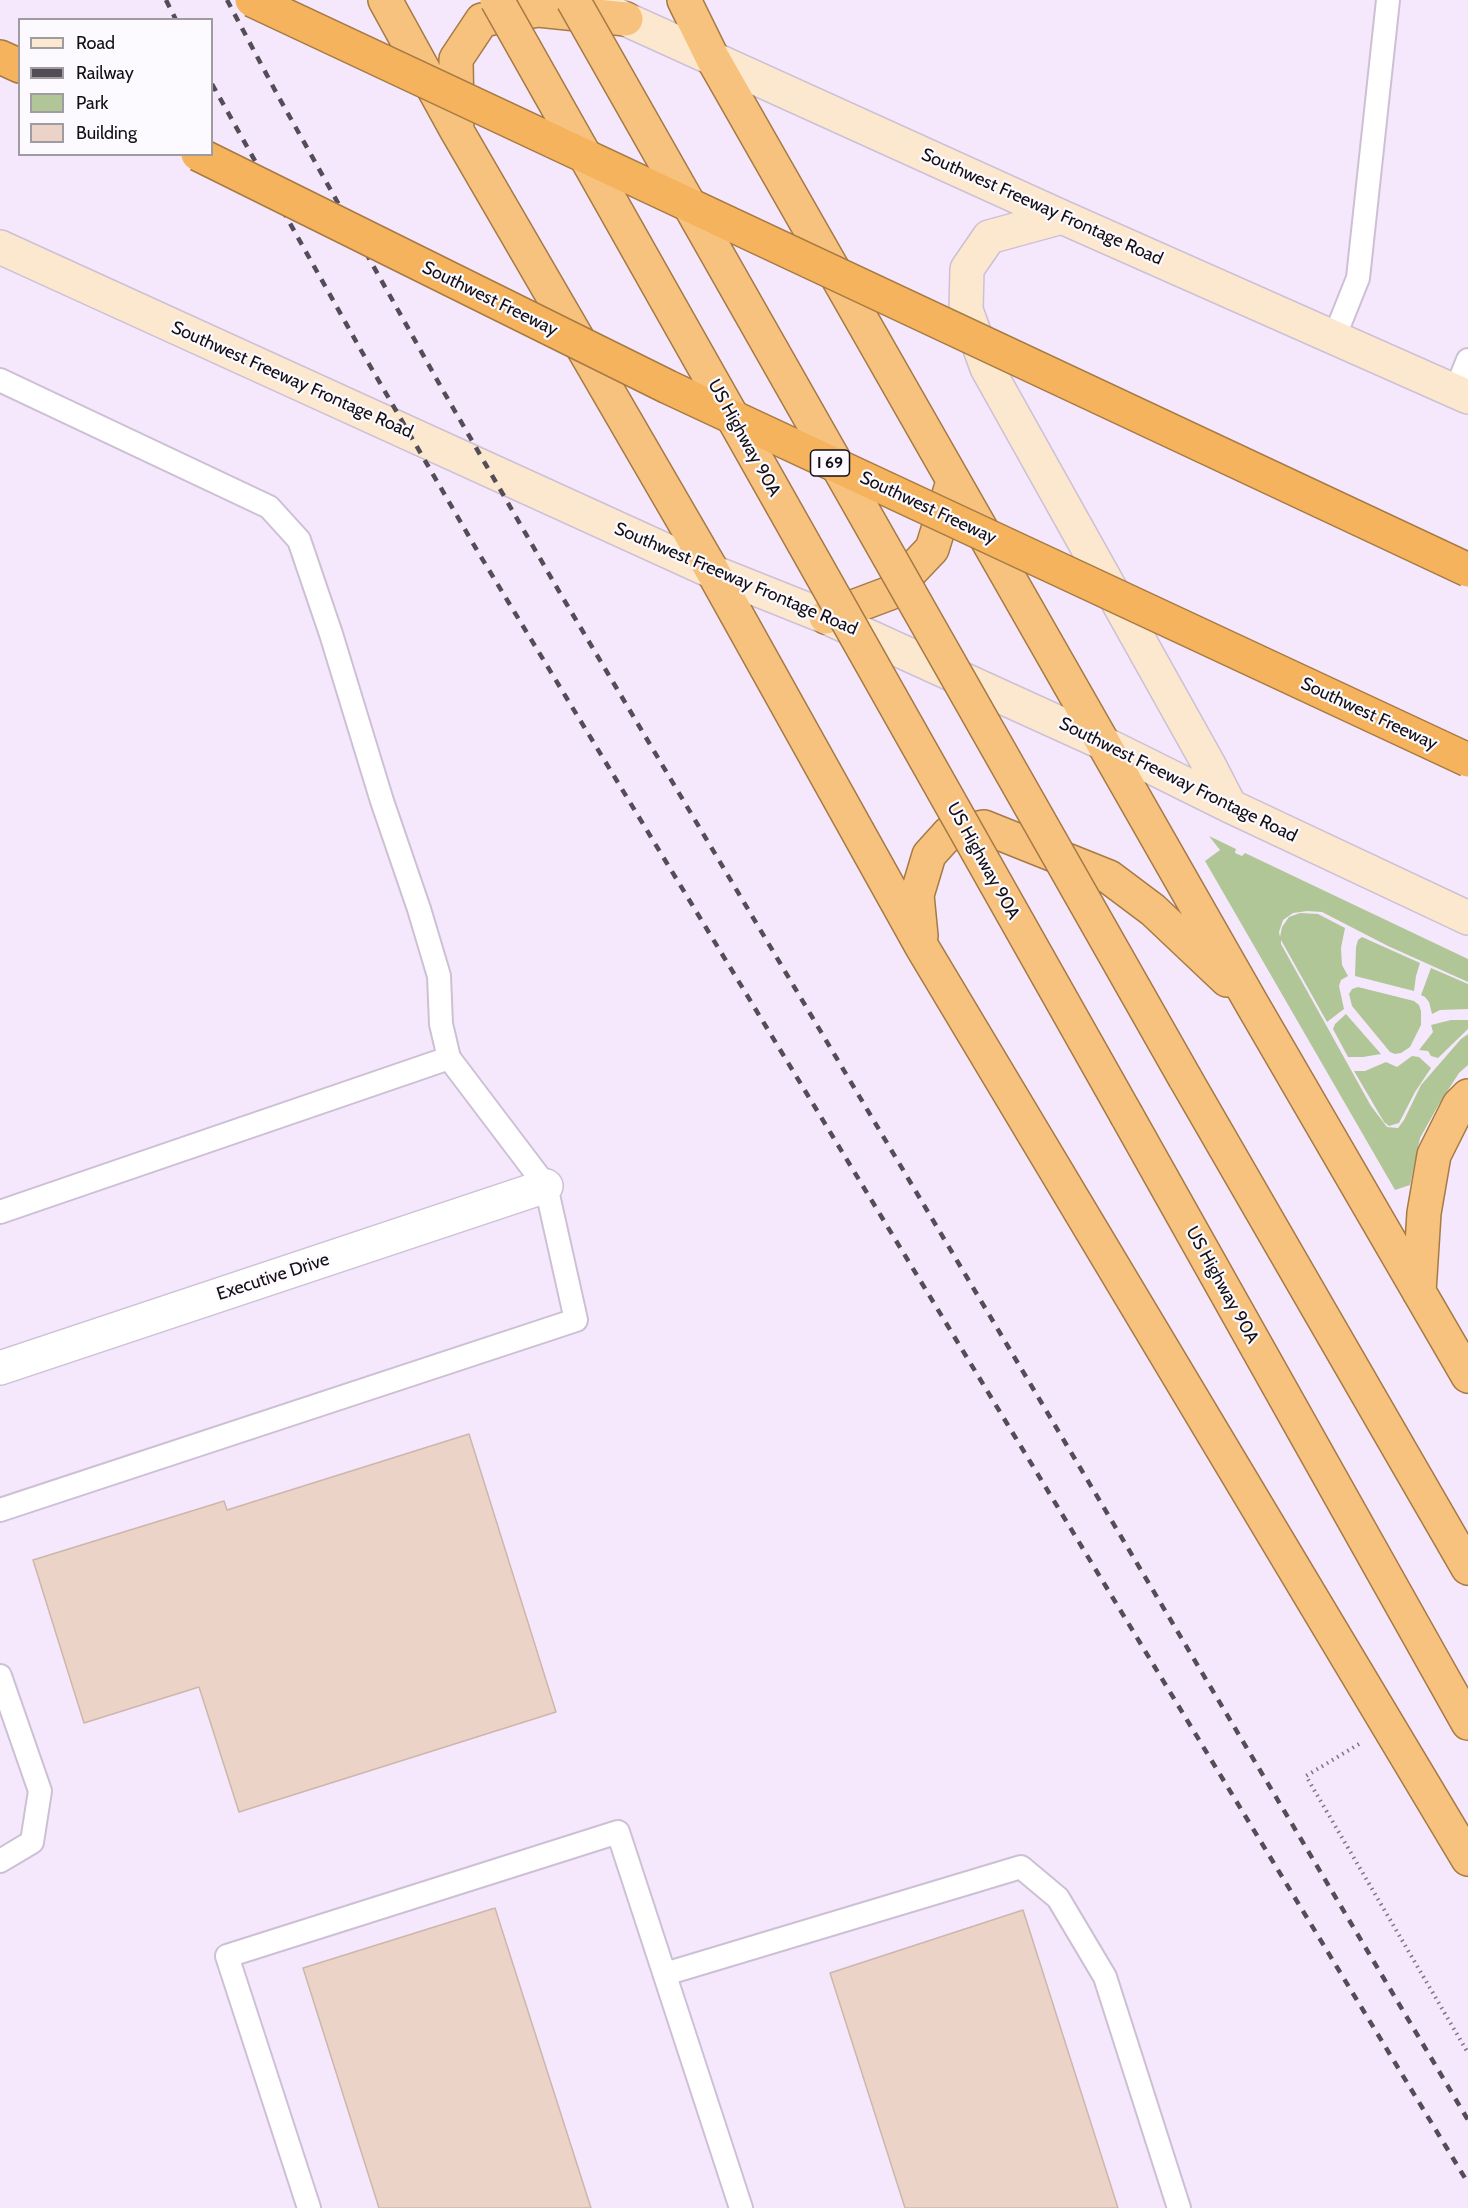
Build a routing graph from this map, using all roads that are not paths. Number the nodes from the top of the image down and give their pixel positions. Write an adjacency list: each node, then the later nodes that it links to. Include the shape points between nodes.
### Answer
1 (252, 0): 21 (highway, bridge)
2 (385, 0): 12 (highway)
3 (497, 0): 40 (highway, US Highway 90A, bridge)
4 (573, 0): 38 (highway, bridge)
5 (584, 0): 8 (main road, Southwest Freeway Frontage Road)
6 (684, 0): 10 (highway)
7 (1388, 0): 16 (lane, via 1358,278)
8 (626, 19): 10 (main road, Southwest Freeway Frontage Road); 12 (highway, via 538,10 482,20 456,59)
9 (0, 57): 11 (highway)
10 (713, 59): 14 (main road, Southwest Freeway Frontage Road); 20 (highway)
11 (18, 65)
12 (457, 131): 22 (highway)
13 (202, 156): 25 (highway, Southwest Freeway / I 69, bridge, via 668,387)
14 (1062, 217): 16 (main road, Southwest Freeway Frontage Road); 26 (main road, via 990,237 967,269 966,310 987,368)
15 (0, 248): 22 (main road, Southwest Freeway Frontage Road)
16 (1334, 338): 19 (main road, Southwest Freeway Frontage Road)
17 (1468, 360): 19 (lane)
18 (0, 380): 30 (lane, via 270,507 298,540 423,921 439,976 441,1024)
19 (1461, 394)
20 (953, 479): 23 (highway, via 932,549 890,593); 24 (highway)
21 (1468, 570)
22 (713, 572): 23 (main road, Southwest Freeway Frontage Road); 28 (highway)
23 (826, 617): 24 (main road, Southwest Freeway Frontage Road)
24 (1103, 742): 26 (main road, Southwest Freeway Frontage Road); 29 (highway)
25 (1468, 760)
26 (1230, 806): 27 (main road, Southwest Freeway Frontage Road)
27 (1468, 918)
28 (922, 947): 29 (highway, via 917,895 929,855 948,834 984,827 1109,877 1153,910); 41 (highway)
29 (1252, 1004): 34 (highway)
30 (449, 1058): 32 (lane); 33 (lane)
31 (1468, 1096): 34 (highway, via 1434,1155 1424,1213)
32 (546, 1186): 35 (street, Executive Drive); 37 (lane, via 576,1320)
33 (0, 1212)
34 (1419, 1292): 36 (highway)
35 (0, 1368)
36 (1468, 1376)
37 (0, 1510)
38 (1468, 1568)
39 (0, 1676): 42 (lane, via 40,1791 32,1842)
40 (1468, 1723)
41 (1468, 1859)
42 (0, 1861)
43 (665, 1974): 44 (lane, via 618,1832 227,1956); 45 (lane); 46 (lane, via 1021,1867 1058,1898 1105,1977)
44 (309, 2208)
45 (741, 2208)
46 (1179, 2208)

